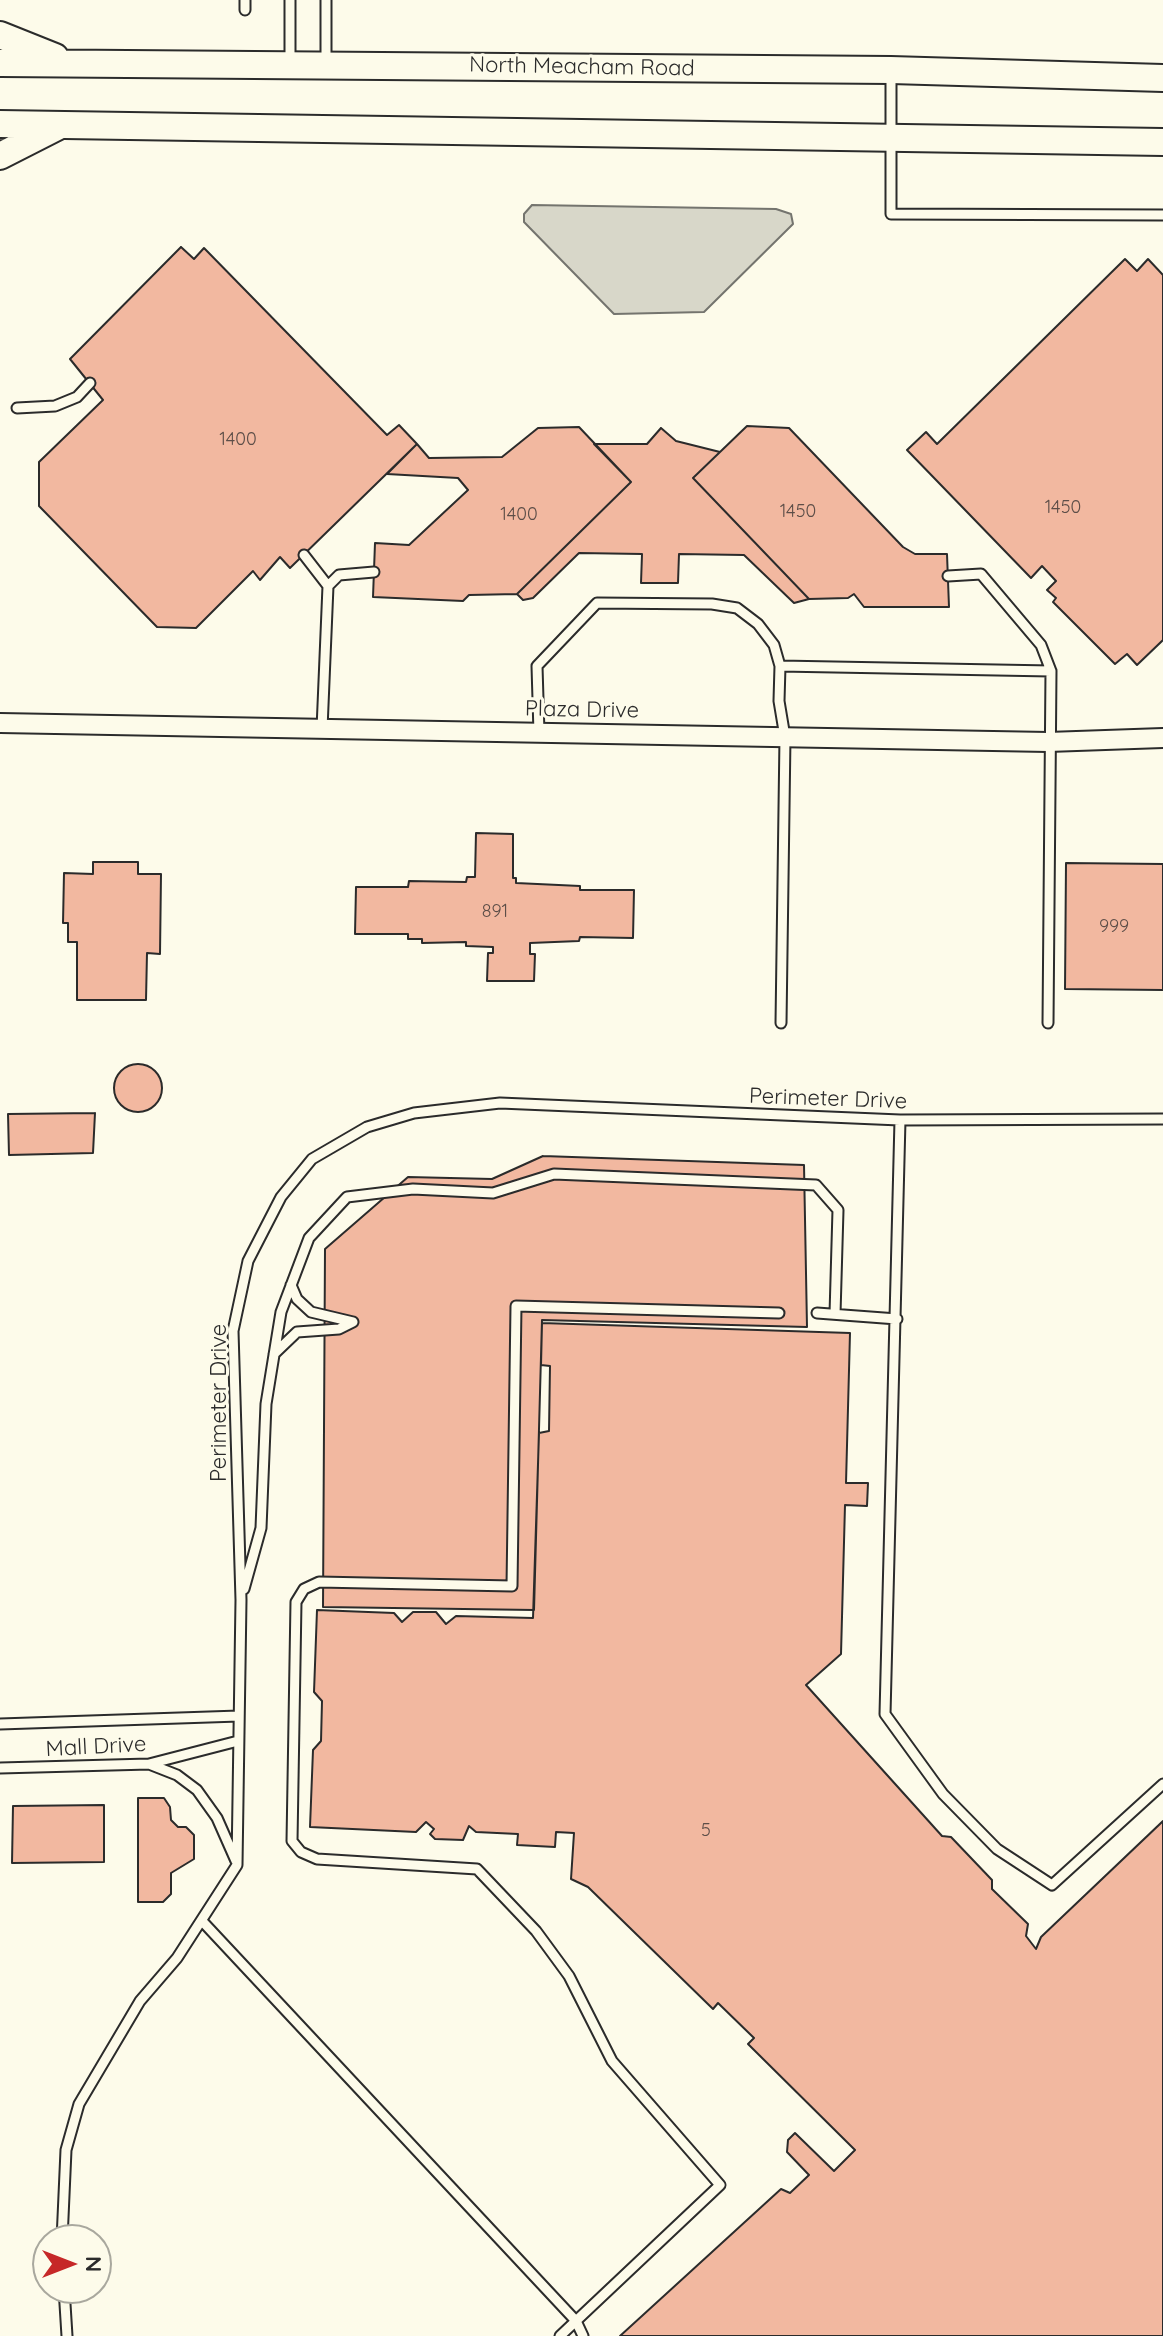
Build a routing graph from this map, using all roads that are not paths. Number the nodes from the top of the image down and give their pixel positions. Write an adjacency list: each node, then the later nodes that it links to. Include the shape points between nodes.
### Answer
1 (290, 0): 6 (lane)
2 (326, 0): 7 (lane)
3 (0, 35): 4 (main road)
4 (66, 61): 5 (main road, North Meacham Road); 6 (main road, North Meacham Road)
5 (0, 63)
6 (290, 64): 7 (main road, North Meacham Road)
7 (326, 64): 8 (main road, North Meacham Road)
8 (891, 70): 9 (main road, North Meacham Road); 12 (lane)
9 (1163, 78)
10 (0, 124): 11 (main road)
11 (61, 125): 12 (main road); 14 (main road)
12 (891, 138): 13 (main road); 15 (lane, via 891,214)
13 (1163, 142)
14 (0, 156)
15 (1163, 215)
16 (90, 383): 17 (lane, via 77,397 55,406)
17 (17, 408)
18 (304, 555): 21 (lane)
19 (374, 572): 21 (lane, via 339,575)
20 (948, 576): 23 (lane, via 981,574 1041,645)
21 (328, 586): 25 (lane)
22 (780, 666): 23 (lane); 26 (lane, via 774,645 737,608 597,603 537,666); 27 (lane)
23 (1051, 671): 29 (lane)
24 (0, 723): 25 (street, Plaza Drive)
25 (322, 729): 26 (street, Plaza Drive)
26 (539, 733): 27 (street, Plaza Drive)
27 (785, 737): 29 (street, Plaza Drive); 30 (lane)
28 (1163, 738): 29 (street, Plaza Drive)
29 (1048, 742): 31 (lane)
30 (781, 1023)
31 (1048, 1023)
32 (1163, 1119): 33 (lane, Perimeter Drive)
33 (900, 1120): 38 (lane); 40 (lane, Perimeter Drive, via 500,1103 414,1113 367,1127 312,1159 281,1197 248,1261 233,1331)
34 (291, 1285): 37 (lane, via 309,1238 347,1197 413,1189 493,1193 554,1174 816,1185 838,1210); 39 (lane); 39 (lane, via 311,1312 353,1322 339,1329 297,1332)
35 (779, 1313): 51 (lane, via 516,1306 512,1586 319,1582 304,1589 296,1602 292,1841 317,1859 477,1869 536,1931 569,1976 612,2061 720,2185)
36 (817, 1313): 37 (lane)
37 (835, 1314): 38 (lane)
38 (897, 1319): 46 (lane, via 885,1714 943,1794 986,1838 1052,1885)
39 (274, 1354): 40 (lane, via 266,1404 261,1528)
40 (241, 1600): 41 (lane, Perimeter Drive)
41 (239, 1716): 42 (lane, Mall Drive); 43 (lane, Perimeter Drive)
42 (0, 1724)
43 (238, 1741): 44 (lane, Mall Drive); 47 (lane, Perimeter Drive)
44 (149, 1764): 45 (lane, Mall Drive); 47 (lane, via 197,1790 217,1818)
45 (0, 1768)
46 (1163, 1784)
47 (237, 1865): 48 (lane)
48 (203, 1922): 49 (lane, via 140,2001 79,2104 66,2150); 51 (lane)
49 (63, 2224)
50 (65, 2304): 52 (lane)
51 (576, 2321): 53 (lane); 54 (lane)
52 (67, 2336)
53 (560, 2336)
54 (583, 2336)

